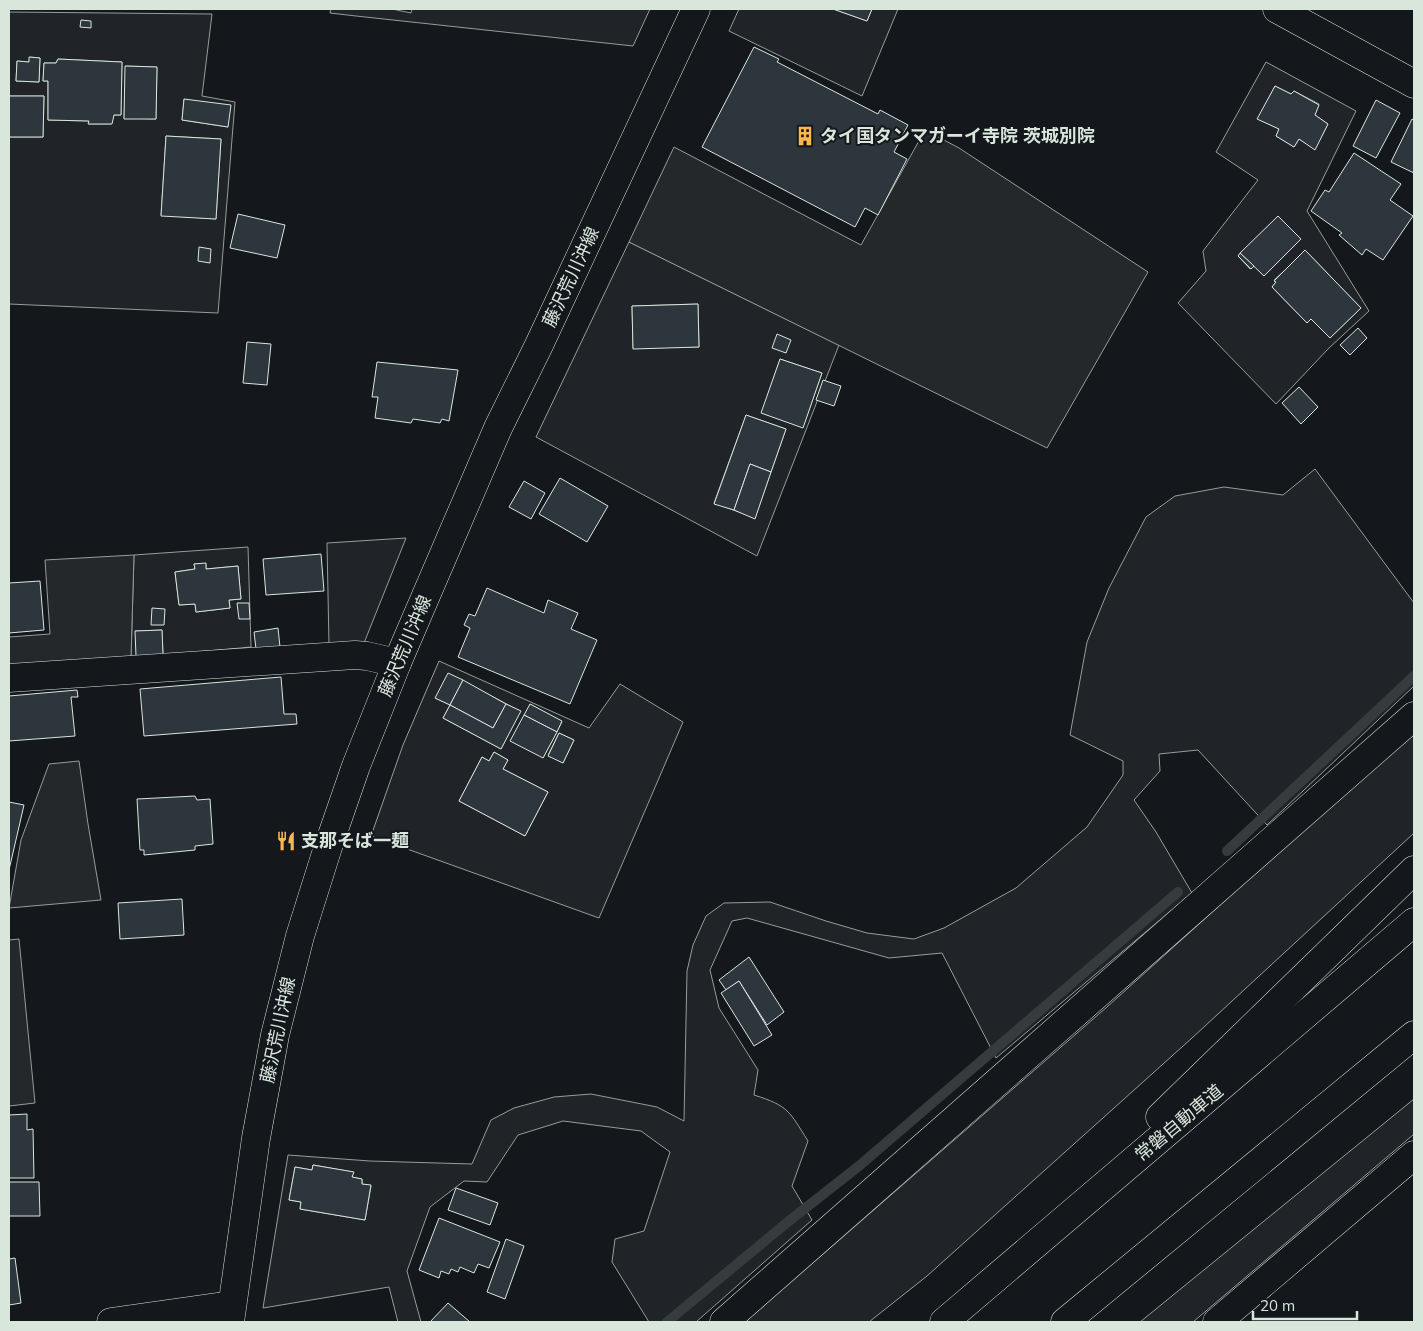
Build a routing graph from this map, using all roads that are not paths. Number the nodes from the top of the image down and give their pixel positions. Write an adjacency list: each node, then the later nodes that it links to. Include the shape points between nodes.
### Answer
1 (696, 9): 4 (main road, 藤沢荒川沖線, via 498,428)
2 (1277, 9): 3 (main road)
3 (1414, 84)
4 (397, 663): 5 (main road, via 355,655); 12 (main road, 藤沢荒川沖線, via 328,847 285,993 256,1138)
5 (9, 678)
6 (1414, 716): 14 (main road)
7 (1414, 870): 11 (main road)
8 (1414, 922): 11 (main road, 常磐自動車道)
9 (1414, 1034): 16 (main road)
10 (1414, 1156): 17 (main road)
11 (974, 1298): 15 (main road, 常磐自動車道)
12 (230, 1314): 13 (main road)
13 (111, 1322)
14 (724, 1322)
15 (944, 1322)
16 (1065, 1322)
17 (1217, 1322)

